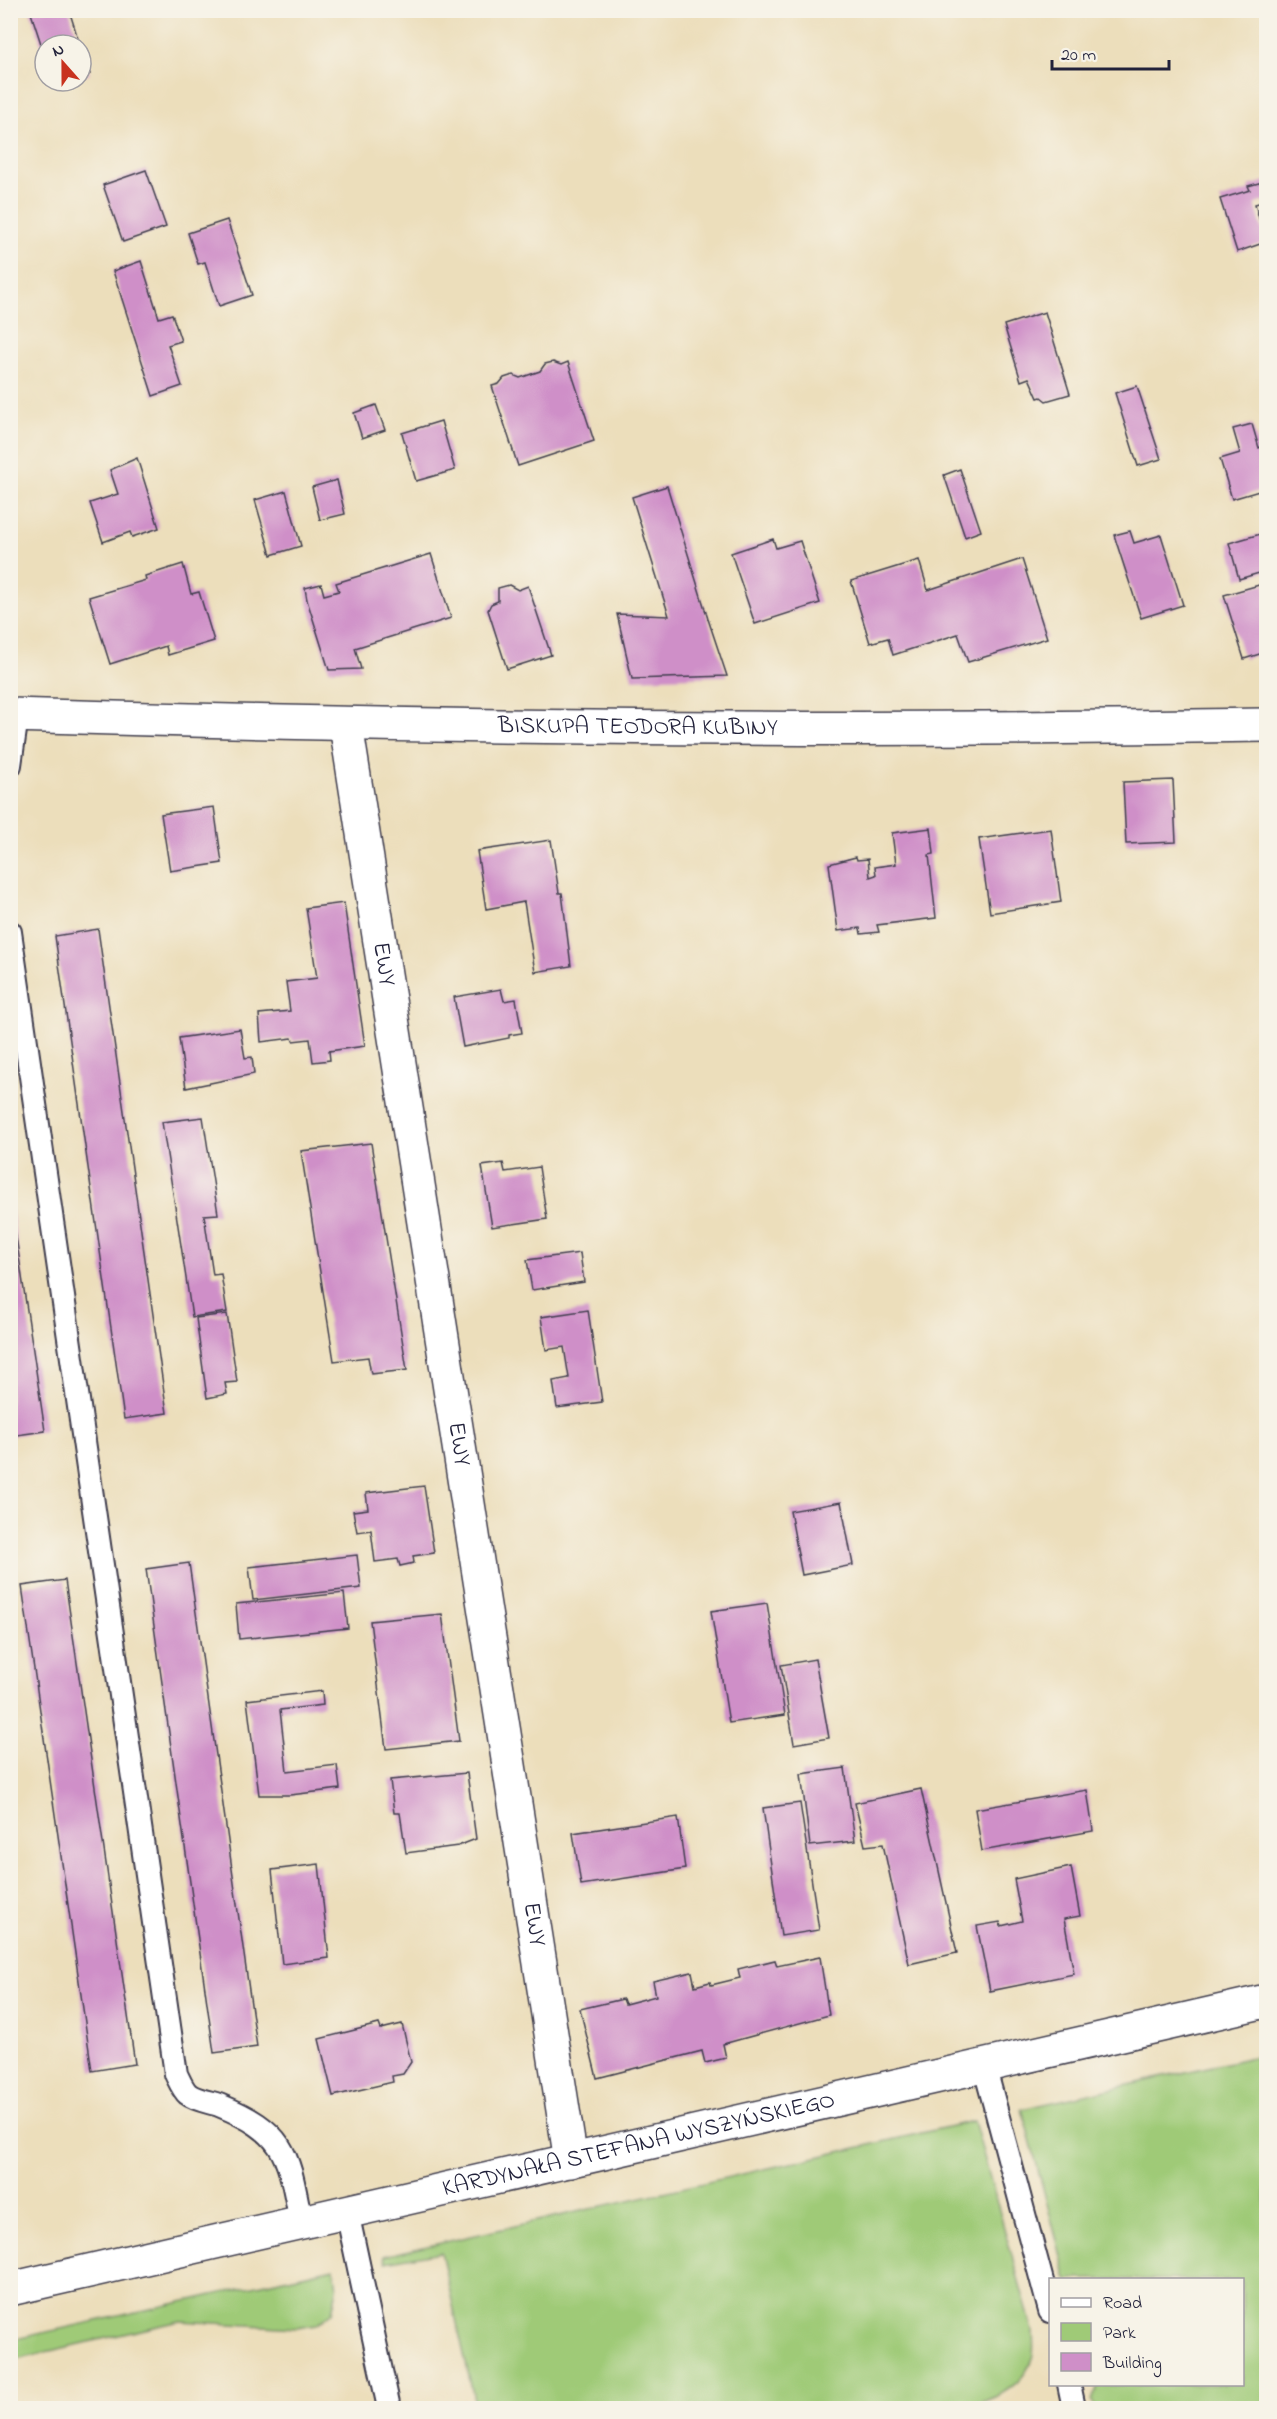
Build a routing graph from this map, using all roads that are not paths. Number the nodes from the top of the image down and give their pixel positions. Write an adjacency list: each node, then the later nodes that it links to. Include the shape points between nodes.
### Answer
1 (14, 716): 3 (street, BISKUPA TEODORA KUBINY); 4 (lane)
2 (1266, 724): 3 (street, BISKUPA TEODORA KUBINY, via 1095,728)
3 (346, 725): 8 (street, EWY)
4 (10, 765)
5 (10, 932): 10 (lane, via 176,2074 188,2094 261,2127 282,2148 290,2164)
6 (1266, 2001): 7 (street, KARDYNAŁA STEFANA WYSZYŃSKIEGO)
7 (984, 2065): 8 (street, KARDYNAŁA STEFANA WYSZYŃSKIEGO); 12 (lane)
8 (571, 2162): 9 (street, KARDYNAŁA STEFANA WYSZYŃSKIEGO)
9 (347, 2212): 10 (street, KARDYNAŁA STEFANA WYSZYŃSKIEGO); 14 (lane)
10 (302, 2222): 11 (street, KARDYNAŁA STEFANA WYSZYŃSKIEGO)
11 (10, 2289)
12 (1049, 2307)
13 (1069, 2386): 15 (lane)
14 (389, 2409)
15 (1074, 2409)

